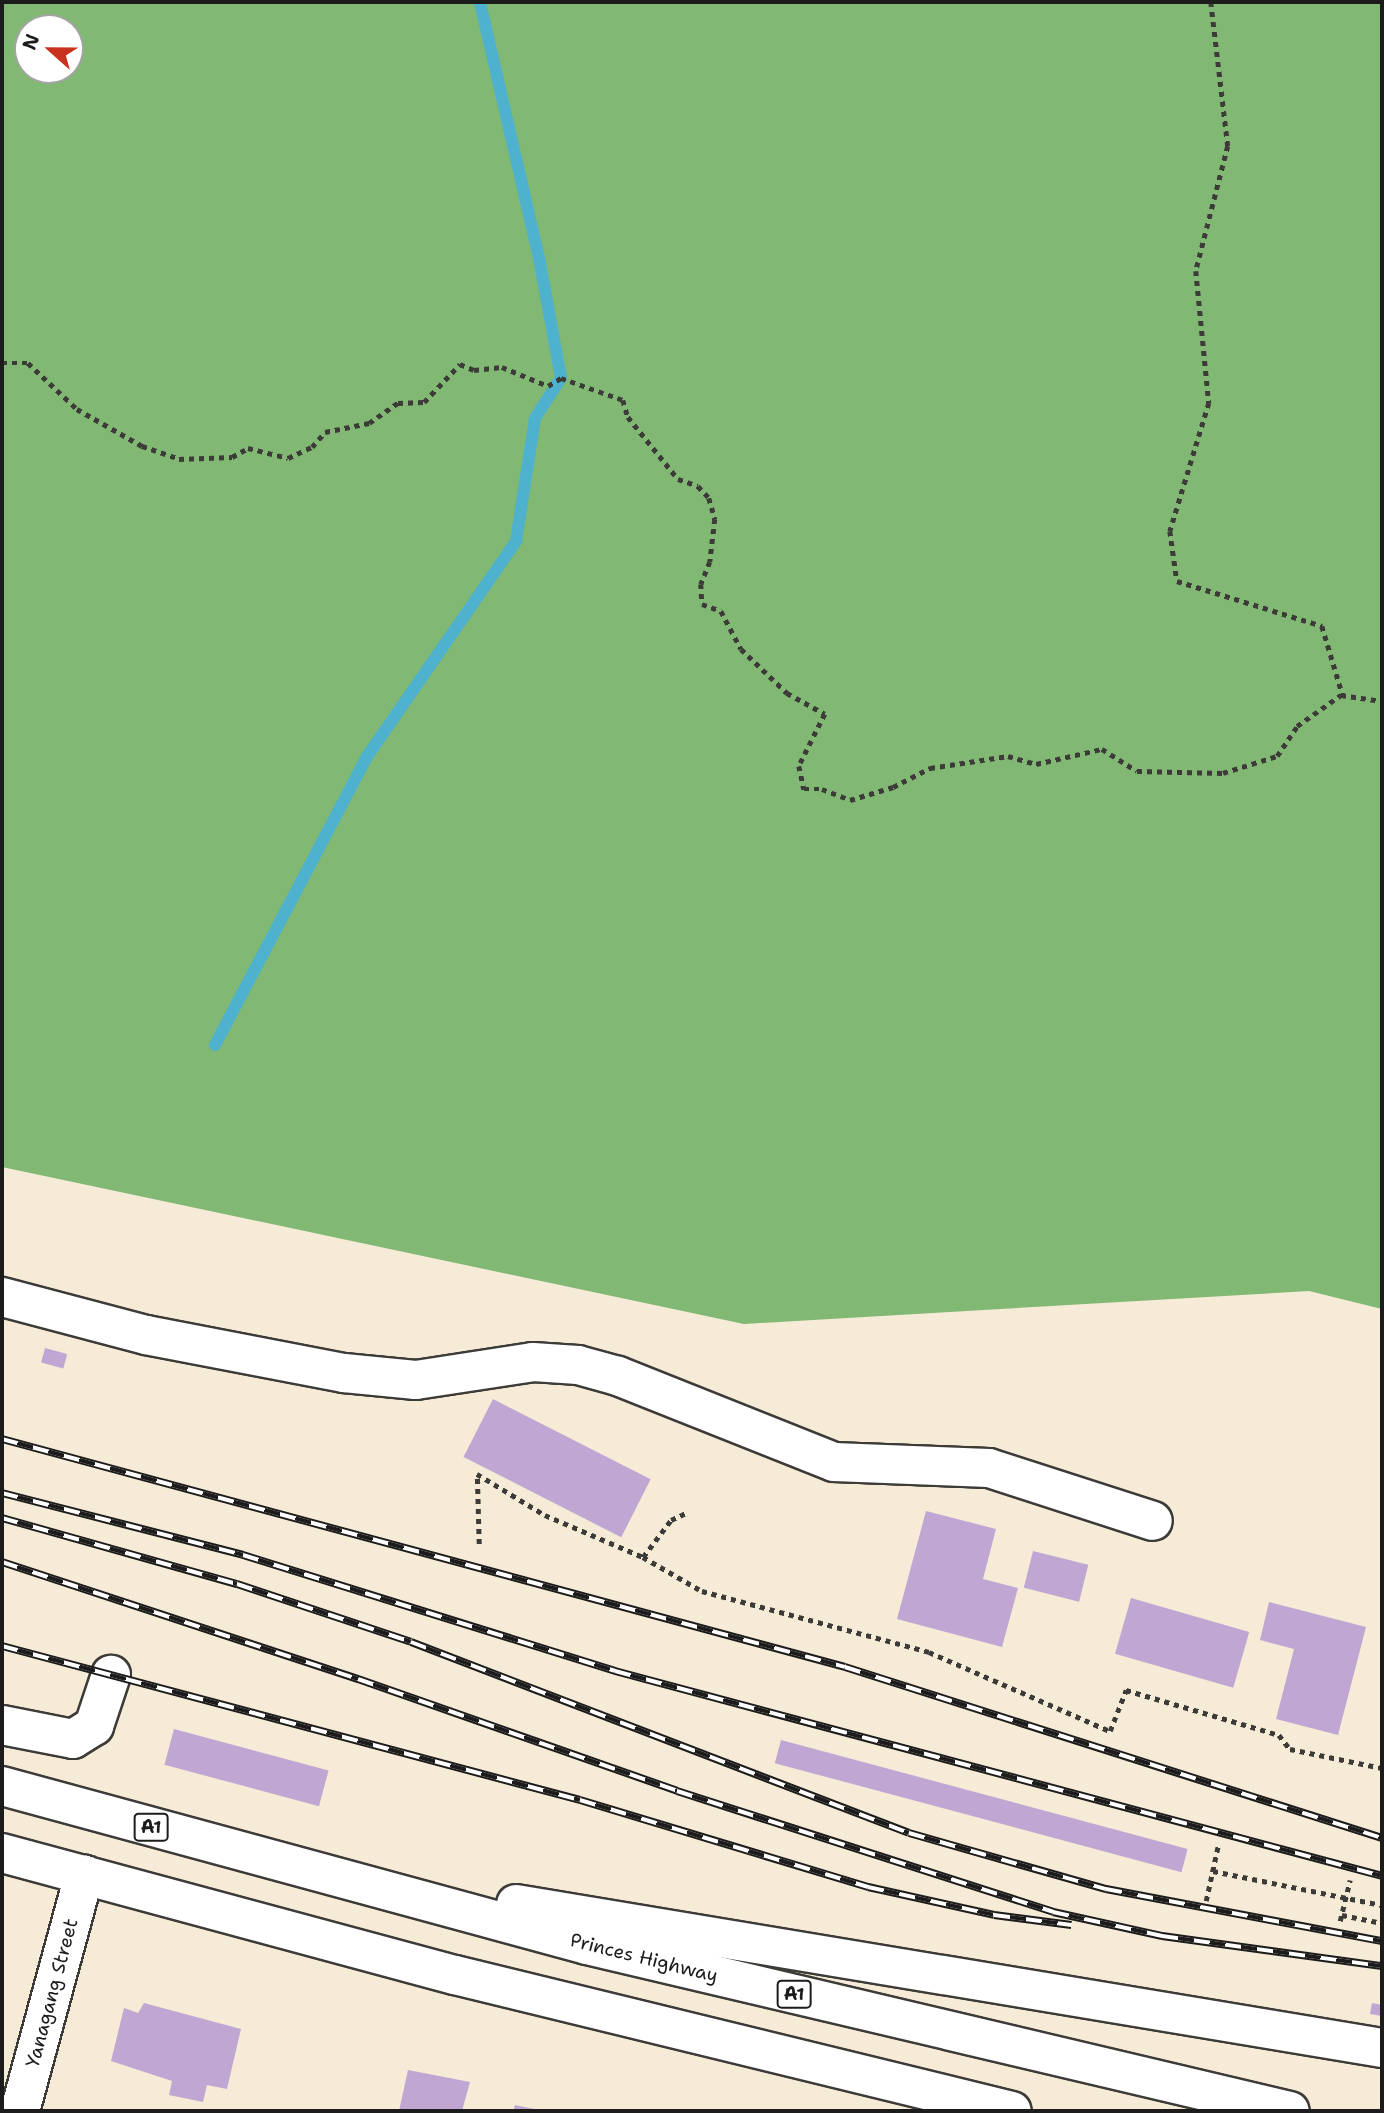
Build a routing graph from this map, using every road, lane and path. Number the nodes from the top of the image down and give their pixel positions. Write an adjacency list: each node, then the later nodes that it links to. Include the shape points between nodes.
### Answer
1 (1211, 2): 3 (path, via 1228,146 1196,271 1209,403 1170,531 1177,581 1322,626)
2 (2, 363): 3 (path, via 28,363 77,409 142,446 179,459 232,457 248,448 288,458 312,447 325,432 369,423 398,403 424,402 460,364 474,370 502,367 548,386 561,378 622,400 628,417 678,479 698,486 709,498 715,519 710,562 701,584 702,604 721,611 741,649 787,693 825,713 799,766 804,789 822,789 850,800 893,787 930,768 1008,756 1036,764 1102,749 1137,771 1223,773 1277,757 1297,726)
3 (1341, 695): 4 (path)
4 (1382, 701)
5 (2, 1297): 7 (main road, via 146,1335 344,1373 416,1380 533,1362 578,1365 618,1376 834,1462 989,1468)
6 (686, 1513): 9 (path, via 671,1520)
7 (1153, 1521)
8 (480, 1544): 9 (path, via 477,1474 545,1515)
9 (643, 1558): 12 (path, via 702,1591 929,1652 1110,1731 1126,1690 1279,1735 1290,1749)
10 (111, 1675): 11 (main road, via 94,1726 73,1739)
11 (2, 1725)
12 (1382, 1768)
13 (2, 1786): 16 (main road, Princes Highway / A1)
14 (1218, 1846): 17 (path)
15 (2, 1853): 18 (main road)
16 (300, 1868): 23 (main road); 26 (main road, Princes Highway / A1, via 587,1945)
17 (1213, 1871): 20 (path); 21 (path)
18 (84, 1875): 24 (main road, Yanagang Street); 25 (main road, via 455,1975)
19 (1350, 1880): 22 (path, via 1341,1918)
20 (1206, 1901)
21 (1382, 1905)
22 (1382, 1923)
23 (1382, 2048)
24 (20, 2111)
25 (1012, 2111)
26 (1290, 2111)

